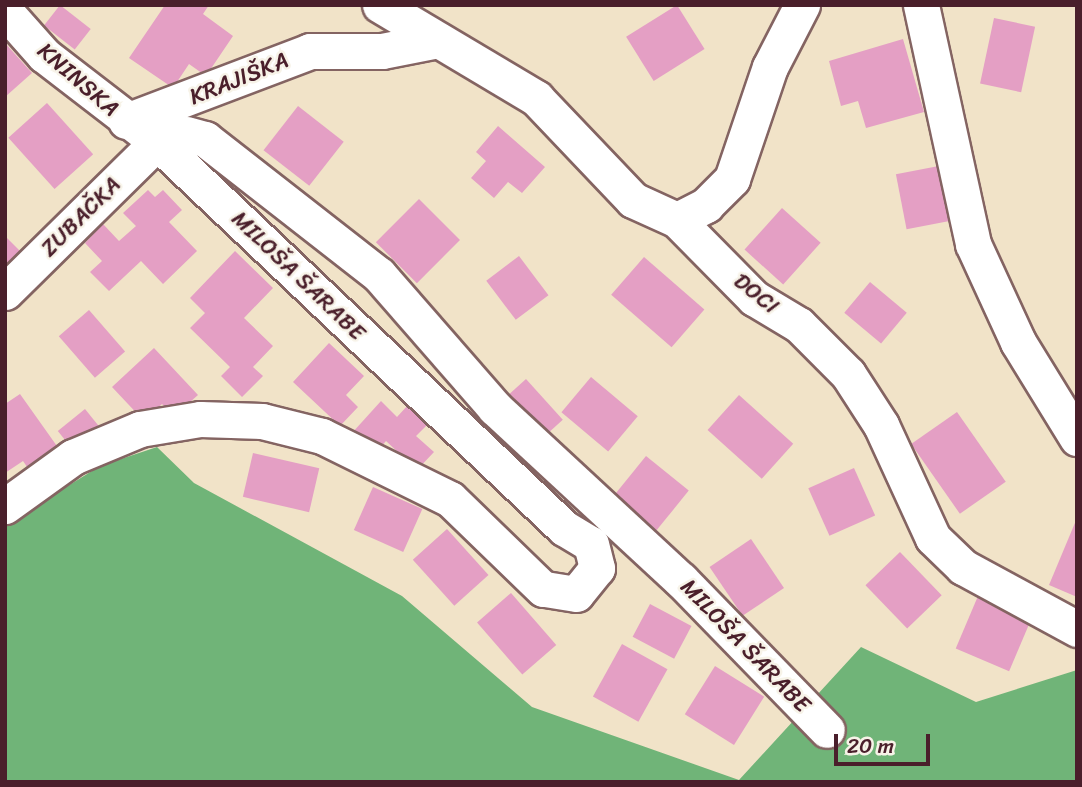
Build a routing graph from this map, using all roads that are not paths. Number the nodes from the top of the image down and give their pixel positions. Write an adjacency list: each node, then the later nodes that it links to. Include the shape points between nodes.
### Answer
1 (380, 5): 5 (street, DOCI)
2 (802, 5): 8 (street, via 770,67 732,179 706,205)
3 (921, 5): 10 (street, via 973,244 1018,342)
4 (5, 11): 6 (street, KNINSKA, via 44,55)
5 (438, 40): 6 (street, KRAJIŠKA, via 382,51 310,51); 8 (street, DOCI, via 536,98 633,200)
6 (125, 121): 7 (street, KNINSKA)
7 (157, 142): 9 (street, ZUBAČKA); 11 (street, MILOŠA ŠARABE, via 564,528 592,544 597,568 576,594 543,589 450,499 322,436 262,421 200,419 140,429 73,457); 13 (street, MILOŠA ŠARABE, via 186,134 205,139 379,275 495,408 672,571)
8 (677, 220): 12 (street, DOCI, via 754,298 799,326 848,374 881,425 933,538 963,567)
9 (5, 292)
10 (1077, 438)
11 (5, 506)
12 (1077, 629)
13 (827, 730)

